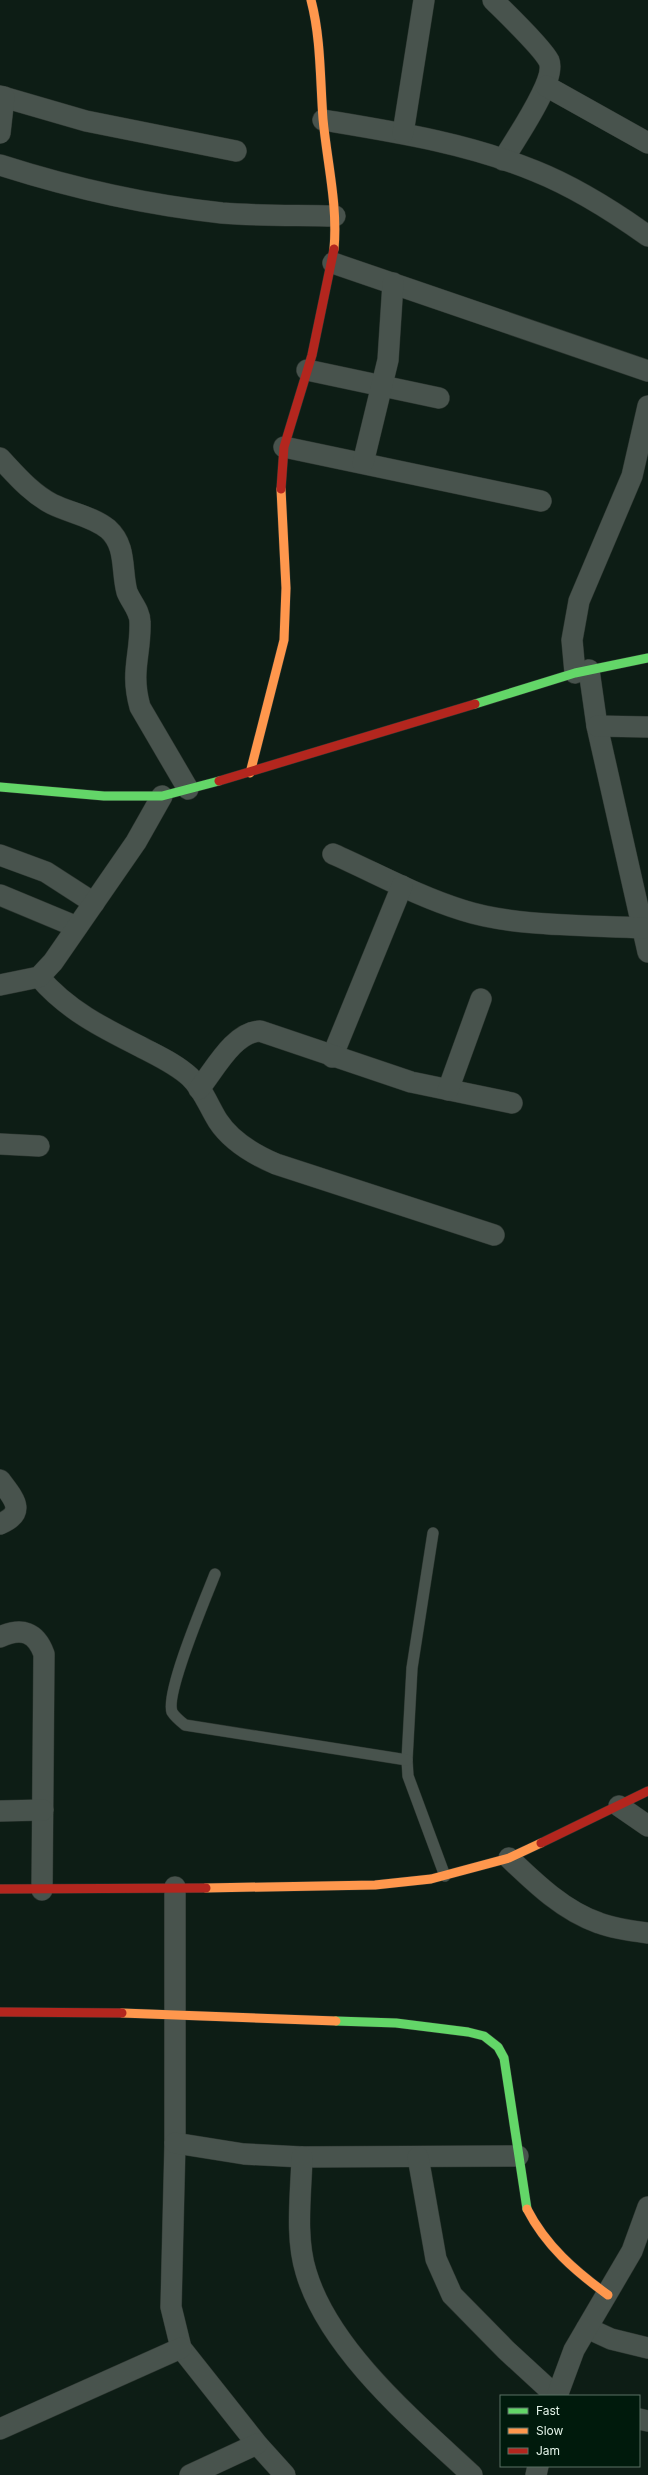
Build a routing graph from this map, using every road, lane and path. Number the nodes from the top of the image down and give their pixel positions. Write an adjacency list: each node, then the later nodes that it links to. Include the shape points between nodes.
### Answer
1 (311, 0): 6 (street, via 316,20)
2 (424, 0): 8 (street)
3 (493, 0): 4 (street, via 545,56 551,71)
4 (546, 86): 9 (street); 11 (street)
5 (2, 96): 7 (street); 10 (street, via 86,121)
6 (323, 120): 8 (street); 13 (street)
7 (0, 133)
8 (403, 133): 11 (street)
9 (648, 143)
10 (236, 151)
11 (503, 160): 14 (street, via 536,171 579,192)
12 (0, 164): 13 (street, via 71,186 196,209 250,214)
13 (335, 216): 15 (street)
14 (648, 236)
15 (333, 263): 16 (street); 17 (street)
16 (393, 283): 18 (street); 19 (street, via 390,338)
17 (307, 370): 19 (street); 23 (street)
18 (648, 371)
19 (383, 386): 20 (street); 25 (street)
20 (439, 398)
21 (648, 406): 22 (street)
22 (646, 427): 28 (street, via 632,476 579,602 574,621 572,640)
23 (284, 446): 25 (street); 31 (street, via 280,496 286,588 284,640)
24 (0, 458): 33 (street, via 20,481 38,495 52,504 102,524 118,542 127,591 140,617 134,669 140,707)
25 (363, 464): 26 (street)
26 (541, 502)
27 (648, 658): 28 (street)
28 (582, 672): 29 (street); 31 (street)
29 (596, 726): 30 (street); 41 (street)
30 (648, 727)
31 (250, 772): 33 (street)
32 (0, 787): 34 (street, via 104,796)
33 (188, 790): 34 (street)
34 (162, 796): 39 (street, via 136,842)
35 (0, 854): 39 (street, via 46,872)
36 (334, 854): 37 (street)
37 (402, 886): 41 (street, via 462,910 496,918); 46 (street)
38 (0, 895): 40 (street)
39 (94, 903): 40 (street)
40 (77, 927): 43 (street)
41 (643, 928): 42 (street)
42 (648, 952)
43 (38, 977): 44 (street, via 23,982); 47 (street, via 54,995 74,1011 179,1067)
44 (2, 983)
45 (481, 999): 48 (street)
46 (332, 1057): 47 (street, via 271,1034 250,1032 240,1037); 48 (street, via 411,1082)
47 (200, 1088): 52 (street, via 219,1123 238,1142 259,1156 276,1164)
48 (448, 1090): 49 (street)
49 (512, 1103)
50 (0, 1144): 51 (street)
51 (39, 1146)
52 (494, 1235)
53 (0, 1480): 54 (street, via 16,1506 16,1514)
54 (0, 1524)
55 (433, 1533): 58 (lane, via 412,1668)
56 (215, 1574): 58 (lane, via 177,1678 172,1711 177,1719 185,1725)
57 (0, 1637): 62 (street, via 11,1632 28,1633 39,1642 44,1654)
58 (407, 1760): 65 (lane, via 408,1776)
59 (648, 1791): 60 (street)
60 (619, 1806): 63 (street); 64 (street)
61 (0, 1810): 62 (street)
62 (43, 1810): 68 (street)
63 (648, 1826)
64 (509, 1858): 65 (street); 69 (street, via 536,1884 567,1906 599,1923)
65 (445, 1876): 66 (street, via 375,1885)
66 (175, 1887): 68 (street); 71 (street)
67 (0, 1889): 68 (street)
68 (42, 1890)
69 (648, 1934)
70 (0, 2012): 71 (street)
71 (174, 2014): 72 (street); 73 (street, via 396,2023 484,2036 498,2047 504,2058)
72 (175, 2143): 74 (street, via 244,2154); 79 (street, via 171,2307)
73 (518, 2156): 75 (street); 77 (street, via 525,2205 535,2226 554,2251 575,2272)
74 (302, 2157): 75 (street); 87 (street, via 301,2237 306,2272 321,2308 347,2348 404,2412)
75 (418, 2157): 81 (street, via 436,2259 452,2295)
76 (646, 2218): 77 (street, via 632,2251)
77 (608, 2295): 78 (street)
78 (587, 2328): 80 (street, via 611,2339); 82 (street, via 574,2350)
79 (181, 2348): 83 (street); 84 (street)
80 (648, 2348)
81 (555, 2395)
82 (556, 2395)
83 (0, 2430)
84 (257, 2444): 85 (street); 86 (street)
85 (190, 2475)
86 (285, 2475)
87 (472, 2475)

